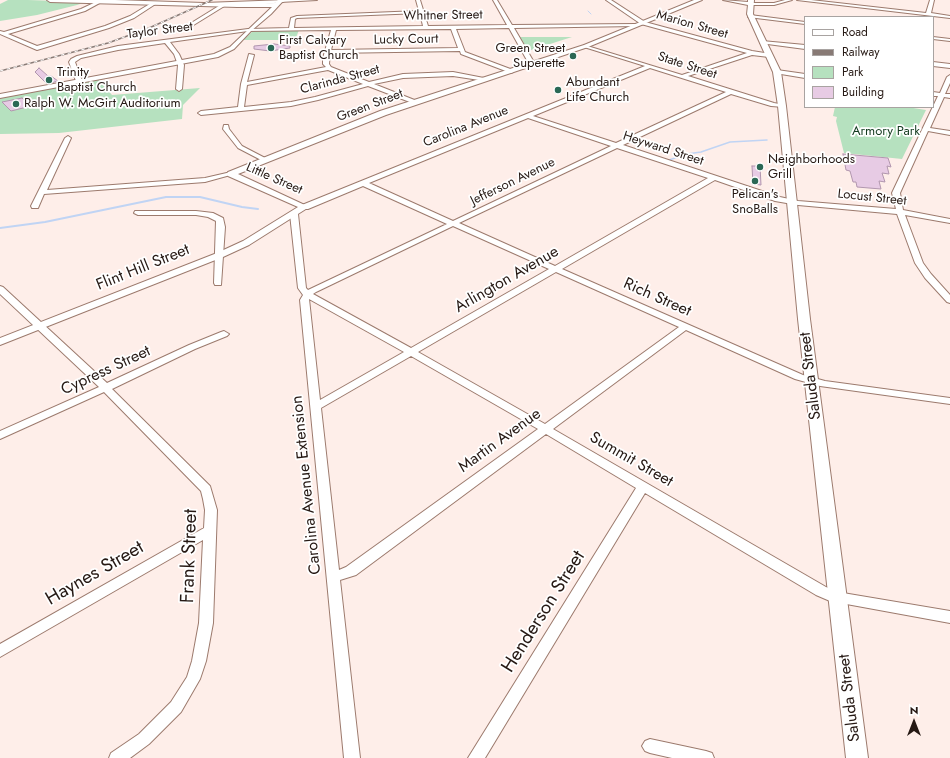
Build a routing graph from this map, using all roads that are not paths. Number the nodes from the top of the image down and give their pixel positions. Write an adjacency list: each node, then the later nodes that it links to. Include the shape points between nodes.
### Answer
1 (50, 0): 11 (main road)
2 (315, 0): 13 (street)
3 (418, 0): 16 (street)
4 (495, 0): 24 (street)
5 (608, 0): 22 (street, Marion Street)
6 (699, 0): 22 (street, Green Street)
7 (726, 0): 14 (main road)
8 (790, 0): 14 (street, via 774,4)
9 (799, 0): 18 (street)
10 (932, 0): 18 (street)
11 (101, 1): 12 (main road); 31 (street, via 83,10)
12 (159, 2): 15 (main road); 31 (street, via 132,17 37,48)
13 (280, 2): 15 (main road); 30 (street)
14 (750, 2): 19 (main road, Saluda Street)
15 (224, 5): 23 (street)
16 (421, 12): 17 (street); 27 (street)
17 (385, 14): 26 (street); 28 (street, via 295,17)
18 (928, 15): 20 (street)
19 (750, 16): 21 (street); 35 (main road, Saluda Street)
20 (950, 17)
21 (804, 23)
22 (640, 24): 24 (street, Whitner Street); 36 (street, Green Street); 40 (street, Marion Street)
23 (190, 25)
24 (511, 26): 25 (street, Whitner Street); 44 (street)
25 (453, 27): 27 (street, Whitner Street); 38 (street)
26 (384, 28): 27 (street, Whitner Street); 29 (street, Whitner Street)
27 (426, 28)
28 (291, 29): 29 (street, Whitner Street); 30 (street, Whitner Street)
29 (334, 29): 39 (street)
30 (249, 30): 34 (street, Taylor Street); 43 (street, via 224,53)
31 (1, 34)
32 (934, 38): 33 (street)
33 (950, 40)
34 (166, 41): 43 (street); 55 (street, Taylor Street, via 109,49 74,59 72,62)
35 (762, 42): 37 (street); 42 (main road, Saluda Street)
36 (586, 46): 44 (street, Green Street); 46 (street, State Street)
37 (804, 48)
38 (461, 49): 39 (street, Lucky Court); 49 (street, via 463,54)
39 (328, 52): 48 (street, via 326,61)
40 (752, 54): 42 (street); 51 (street)
41 (251, 55): 56 (street)
42 (769, 55): 50 (main road, Saluda Street)
43 (180, 63): 55 (street); 58 (street)
44 (532, 64): 49 (street, Green Street)
45 (934, 64): 47 (street)
46 (650, 66): 51 (street, State Street); 68 (street, Carolina Avenue)
47 (950, 66)
48 (329, 68): 56 (street); 57 (street)
49 (511, 71): 54 (street, Green Street)
50 (777, 72): 52 (street); 65 (main road, Saluda Street)
51 (683, 76): 59 (street, State Street)
52 (804, 76)
53 (950, 77): 61 (street)
54 (486, 79): 57 (street, Clarinda Street, via 460,74 428,74 403,76); 64 (street, Green Street)
55 (79, 81): 62 (street)
56 (244, 84): 66 (street)
57 (367, 84): 64 (street); 66 (street, Clarinda Street, via 291,104)
58 (179, 89)
59 (730, 92): 65 (street, State Street); 73 (street, Jefferson Avenue)
60 (934, 94): 61 (street)
61 (942, 95): 63 (street); 70 (street)
62 (0, 96)
63 (950, 96)
64 (415, 102): 74 (street, Green Street)
65 (782, 106): 79 (main road, Saluda Street)
66 (241, 109): 67 (street, Clarinda Street)
67 (201, 113)
68 (527, 116): 73 (street, Heyward Street); 77 (street, Carolina Avenue)
69 (226, 126): 74 (street, via 240,147)
70 (926, 129): 71 (street); 82 (street, via 896,193)
71 (950, 133)
72 (68, 138): 78 (street)
73 (616, 146): 76 (street, Heyward Street); 86 (street, Jefferson Avenue)
74 (264, 160): 75 (street, Green Street)
75 (231, 174): 78 (street, Green Street, via 205,180); 81 (street, Little Street)
76 (714, 178): 79 (street, Heyward Street); 88 (street, Arlington Avenue)
77 (362, 183): 81 (street, Carolina Avenue); 86 (street, Rich Street)
78 (42, 192): 80 (street)
79 (792, 202): 82 (street, Locust Street); 98 (main road, Saluda Street)
80 (35, 206)
81 (305, 207): 84 (street, Carolina Avenue)
82 (900, 212): 85 (street, Locust Street); 92 (street, via 919,263)
83 (138, 213): 87 (street, via 186,213 214,217 220,222)
84 (294, 214): 87 (street, Flint Hill Street, via 246,243); 91 (street, via 302,288)
85 (950, 221)
86 (454, 223): 88 (street, Rich Street); 91 (street, Jefferson Avenue, via 313,290)
87 (220, 255): 89 (street); 93 (street, Flint Hill Street)
88 (556, 269): 94 (street, Rich Street); 97 (street, Arlington Avenue)
89 (218, 283)
90 (0, 289): 93 (street, Frank Street)
91 (308, 295): 97 (street, Summit Street); 101 (street, Carolina Avenue Extension, via 304,300)
92 (950, 300)
93 (40, 326): 96 (street, Flint Hill Street); 99 (street, Frank Street)
94 (685, 327): 98 (street, Rich Street); 102 (street, Martin Avenue)
95 (224, 334): 99 (street, Cypress Street)
96 (0, 342)
97 (412, 352): 101 (street, Arlington Avenue); 102 (street, Summit Street)
98 (812, 382): 100 (street, Rich Street); 107 (main road, Saluda Street)
99 (106, 388): 103 (street, Cypress Street); 105 (street, Frank Street, via 206,489 211,510)
100 (950, 401)
101 (315, 407): 106 (street, Carolina Avenue Extension)
102 (545, 429): 104 (street, Summit Street); 106 (street, Martin Avenue, via 351,571)
103 (0, 435)
104 (643, 486): 107 (street, Summit Street, via 821,591); 113 (street, Henderson Street)
105 (210, 530): 109 (street, Haynes Street); 111 (street, Frank Street, via 206,623 193,679 176,707 144,739)
106 (333, 577): 112 (street, Carolina Avenue Extension)
107 (839, 598): 108 (street, Summit Street); 115 (main road, Saluda Street)
108 (950, 617)
109 (0, 651)
110 (650, 746): 114 (street)
111 (117, 758)
112 (352, 758)
113 (476, 758)
114 (706, 758)
115 (857, 758)

